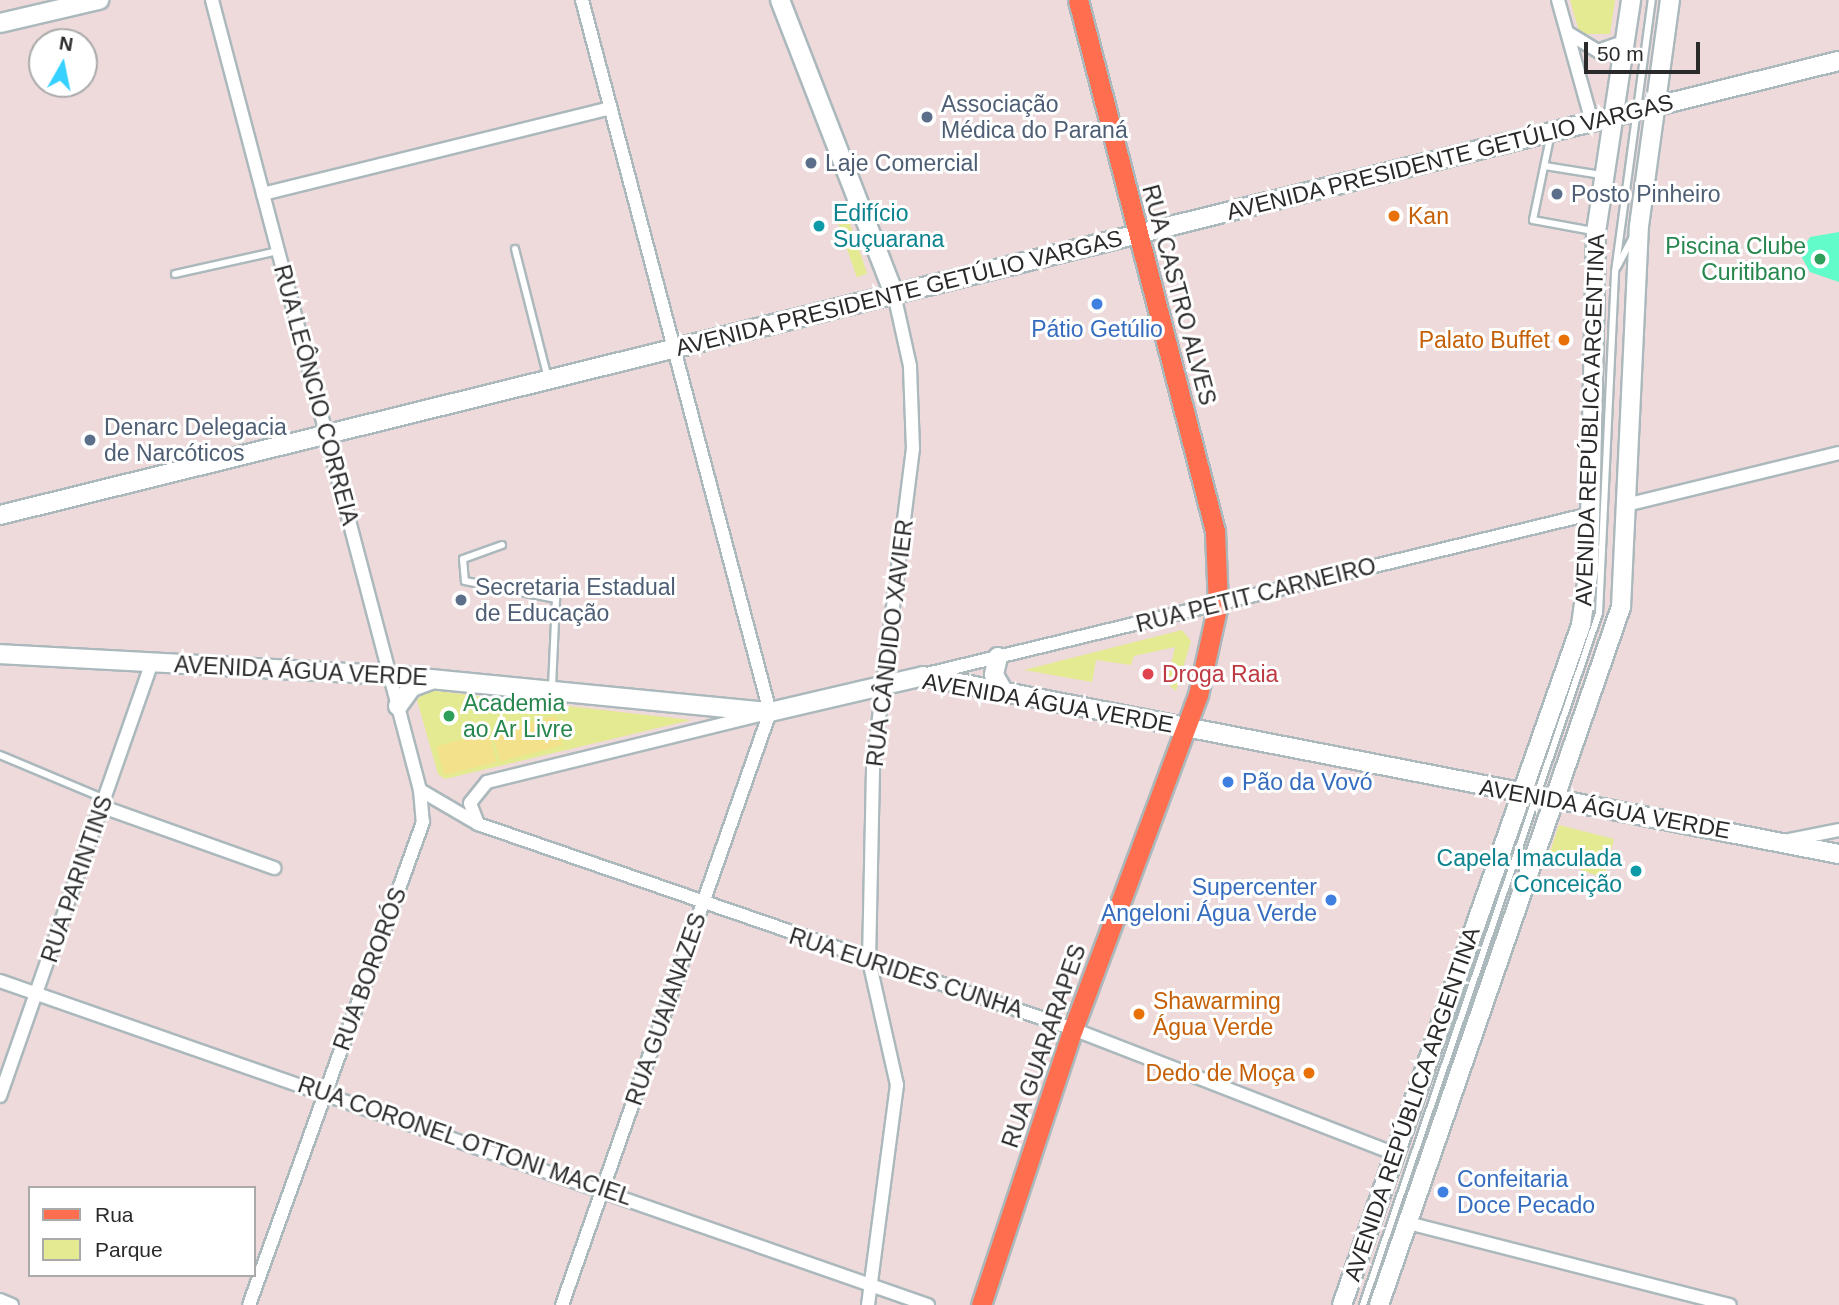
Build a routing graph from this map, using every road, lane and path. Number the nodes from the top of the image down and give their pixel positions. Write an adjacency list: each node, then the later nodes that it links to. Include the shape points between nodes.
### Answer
1 (99, 0): 10 (main road)
2 (212, 0): 22 (street, RUA LEÔNCIO CORREIA)
3 (582, 0): 15 (street)
4 (780, 0): 30 (main road, RUA CÂNDIDO XAVIER)
5 (1078, 0): 25 (main road, RUA CASTRO ALVES)
6 (1558, 0): 11 (street)
7 (1631, 0): 12 (main road, AVENIDA REPÚBLICA ARGENTINA)
8 (1652, 0): 16 (lane)
9 (1671, 0): 14 (main road, AVENIDA REPÚBLICA ARGENTINA)
10 (0, 23)
11 (1566, 30): 12 (street, via 1574,41 1598,51); 18 (street)
12 (1623, 42): 17 (main road, AVENIDA REPÚBLICA ARGENTINA)
13 (1839, 61): 14 (main road, AVENIDA PRESIDENTE GETÚLIO VARGAS)
14 (1651, 107): 16 (main road, AVENIDA PRESIDENTE GETÚLIO VARGAS); 23 (main road, AVENIDA REPÚBLICA ARGENTINA)
15 (611, 108): 22 (street); 31 (street)
16 (1632, 112): 17 (main road, AVENIDA PRESIDENTE GETÚLIO VARGAS); 28 (lane)
17 (1612, 117): 18 (main road, AVENIDA PRESIDENTE GETÚLIO VARGAS); 21 (main road, AVENIDA REPÚBLICA ARGENTINA)
18 (1592, 122): 19 (main road, AVENIDA PRESIDENTE GETÚLIO VARGAS)
19 (1552, 131): 20 (lane); 25 (main road, AVENIDA PRESIDENTE GETÚLIO VARGAS)
20 (1545, 166): 21 (lane); 24 (lane, via 1533,220)
21 (1603, 176): 24 (main road, AVENIDA REPÚBLICA ARGENTINA)
22 (263, 194): 27 (street, RUA LEÔNCIO CORREIA)
23 (1639, 226): 28 (lane); 35 (main road, AVENIDA REPÚBLICA ARGENTINA)
24 (1596, 232): 36 (main road, AVENIDA REPÚBLICA ARGENTINA)
25 (1138, 234): 30 (main road, AVENIDA PRESIDENTE GETÚLIO VARGAS); 39 (main road, RUA CASTRO ALVES, via 1215,531)
26 (515, 249): 32 (lane)
27 (278, 251): 29 (lane); 33 (street, RUA LEÔNCIO CORREIA)
28 (1615, 272): 55 (lane, via 1604,582)
29 (175, 274)
30 (894, 294): 31 (main road, AVENIDA PRESIDENTE GETÚLIO VARGAS); 46 (street, RUA CÂNDIDO XAVIER, via 910,366 913,449)
31 (674, 349): 32 (main road, AVENIDA PRESIDENTE GETÚLIO VARGAS); 50 (street)
32 (548, 380): 33 (main road, AVENIDA PRESIDENTE GETÚLIO VARGAS)
33 (327, 435): 37 (main road, AVENIDA PRESIDENTE GETÚLIO VARGAS); 43 (street, RUA LEÔNCIO CORREIA)
34 (1839, 453): 35 (street)
35 (1630, 504): 55 (main road, AVENIDA REPÚBLICA ARGENTINA, via 1617,621)
36 (1590, 514): 39 (street, RUA PETIT CARNEIRO); 54 (main road, AVENIDA REPÚBLICA ARGENTINA, via 1581,625)
37 (0, 515)
38 (502, 545): 47 (lane, via 463,559 465,581 556,599)
39 (1218, 604): 41 (street, RUA PETIT CARNEIRO); 51 (main road, RUA GUARARAPES)
40 (0, 654): 42 (main road, AVENIDA ÁGUA VERDE)
41 (998, 657): 44 (street, RUA PETIT CARNEIRO); 48 (main road, via 994,675)
42 (152, 662): 43 (main road, AVENIDA ÁGUA VERDE); 56 (street, RUA PARINTINS)
43 (390, 675): 45 (main road, AVENIDA ÁGUA VERDE); 49 (street, RUA LEÔNCIO CORREIA)
44 (923, 676): 46 (main road, AVENIDA ÁGUA VERDE); 48 (main road, AVENIDA ÁGUA VERDE)
45 (435, 679): 47 (main road, AVENIDA ÁGUA VERDE); 49 (main road, via 412,687)
46 (886, 684): 50 (main road, AVENIDA ÁGUA VERDE); 63 (street, RUA CÂNDIDO XAVIER, via 873,765)
47 (552, 691): 50 (main road, AVENIDA ÁGUA VERDE)
48 (1004, 692): 51 (main road, AVENIDA ÁGUA VERDE)
49 (398, 706): 53 (street, RUA LEÔNCIO CORREIA)
50 (770, 712): 57 (street, via 487,782 470,803); 62 (street, RUA GUAIANAZES)
51 (1186, 728): 54 (main road, AVENIDA ÁGUA VERDE); 66 (main road, RUA GUARARAPES)
52 (0, 755): 56 (lane)
53 (420, 790): 57 (street, RUA EURIDES CUNHA); 67 (street, RUA BORORÓS, via 423,822)
54 (1519, 795): 55 (main road, AVENIDA ÁGUA VERDE); 69 (main road, AVENIDA REPÚBLICA ARGENTINA)
55 (1547, 800): 59 (main road, AVENIDA ÁGUA VERDE); 71 (main road, AVENIDA REPÚBLICA ARGENTINA); 81 (lane)
56 (104, 803): 61 (street); 65 (street, RUA PARINTINS)
57 (478, 824): 62 (street, RUA EURIDES CUNHA)
58 (1839, 831): 59 (street)
59 (1780, 841): 60 (main road, AVENIDA ÁGUA VERDE)
60 (1839, 854)
61 (274, 868)
62 (701, 905): 63 (street, RUA EURIDES CUNHA); 70 (street, RUA GUAIANAZES)
63 (869, 961): 66 (street, RUA EURIDES CUNHA); 72 (street, RUA CÂNDIDO XAVIER, via 897,1085)
64 (0, 981): 65 (street, RUA CORONEL OTTONI MACIEL)
65 (37, 994): 67 (street, RUA CORONEL OTTONI MACIEL); 68 (street, RUA PARINTINS)
66 (1073, 1029): 69 (street, RUA EURIDES CUNHA); 79 (main road, RUA GUARARAPES)
67 (327, 1092): 70 (street, RUA CORONEL OTTONI MACIEL); 75 (street, RUA BORORÓS)
68 (0, 1096)
69 (1395, 1154): 80 (main road, AVENIDA REPÚBLICA ARGENTINA)
70 (604, 1189): 72 (street, RUA CORONEL OTTONI MACIEL); 76 (street, RUA GUAIANAZES)
71 (1408, 1223): 82 (main road, AVENIDA REPÚBLICA ARGENTINA); 83 (street)
72 (871, 1285): 77 (street, RUA CÂNDIDO XAVIER); 78 (street, RUA CORONEL OTTONI MACIEL)
73 (0, 1300): 74 (street)
74 (12, 1305)
75 (249, 1305)
76 (562, 1305)
77 (867, 1305)
78 (928, 1305)
79 (981, 1305)
80 (1342, 1305)
81 (1363, 1305)
82 (1379, 1305)
83 (1731, 1305)

